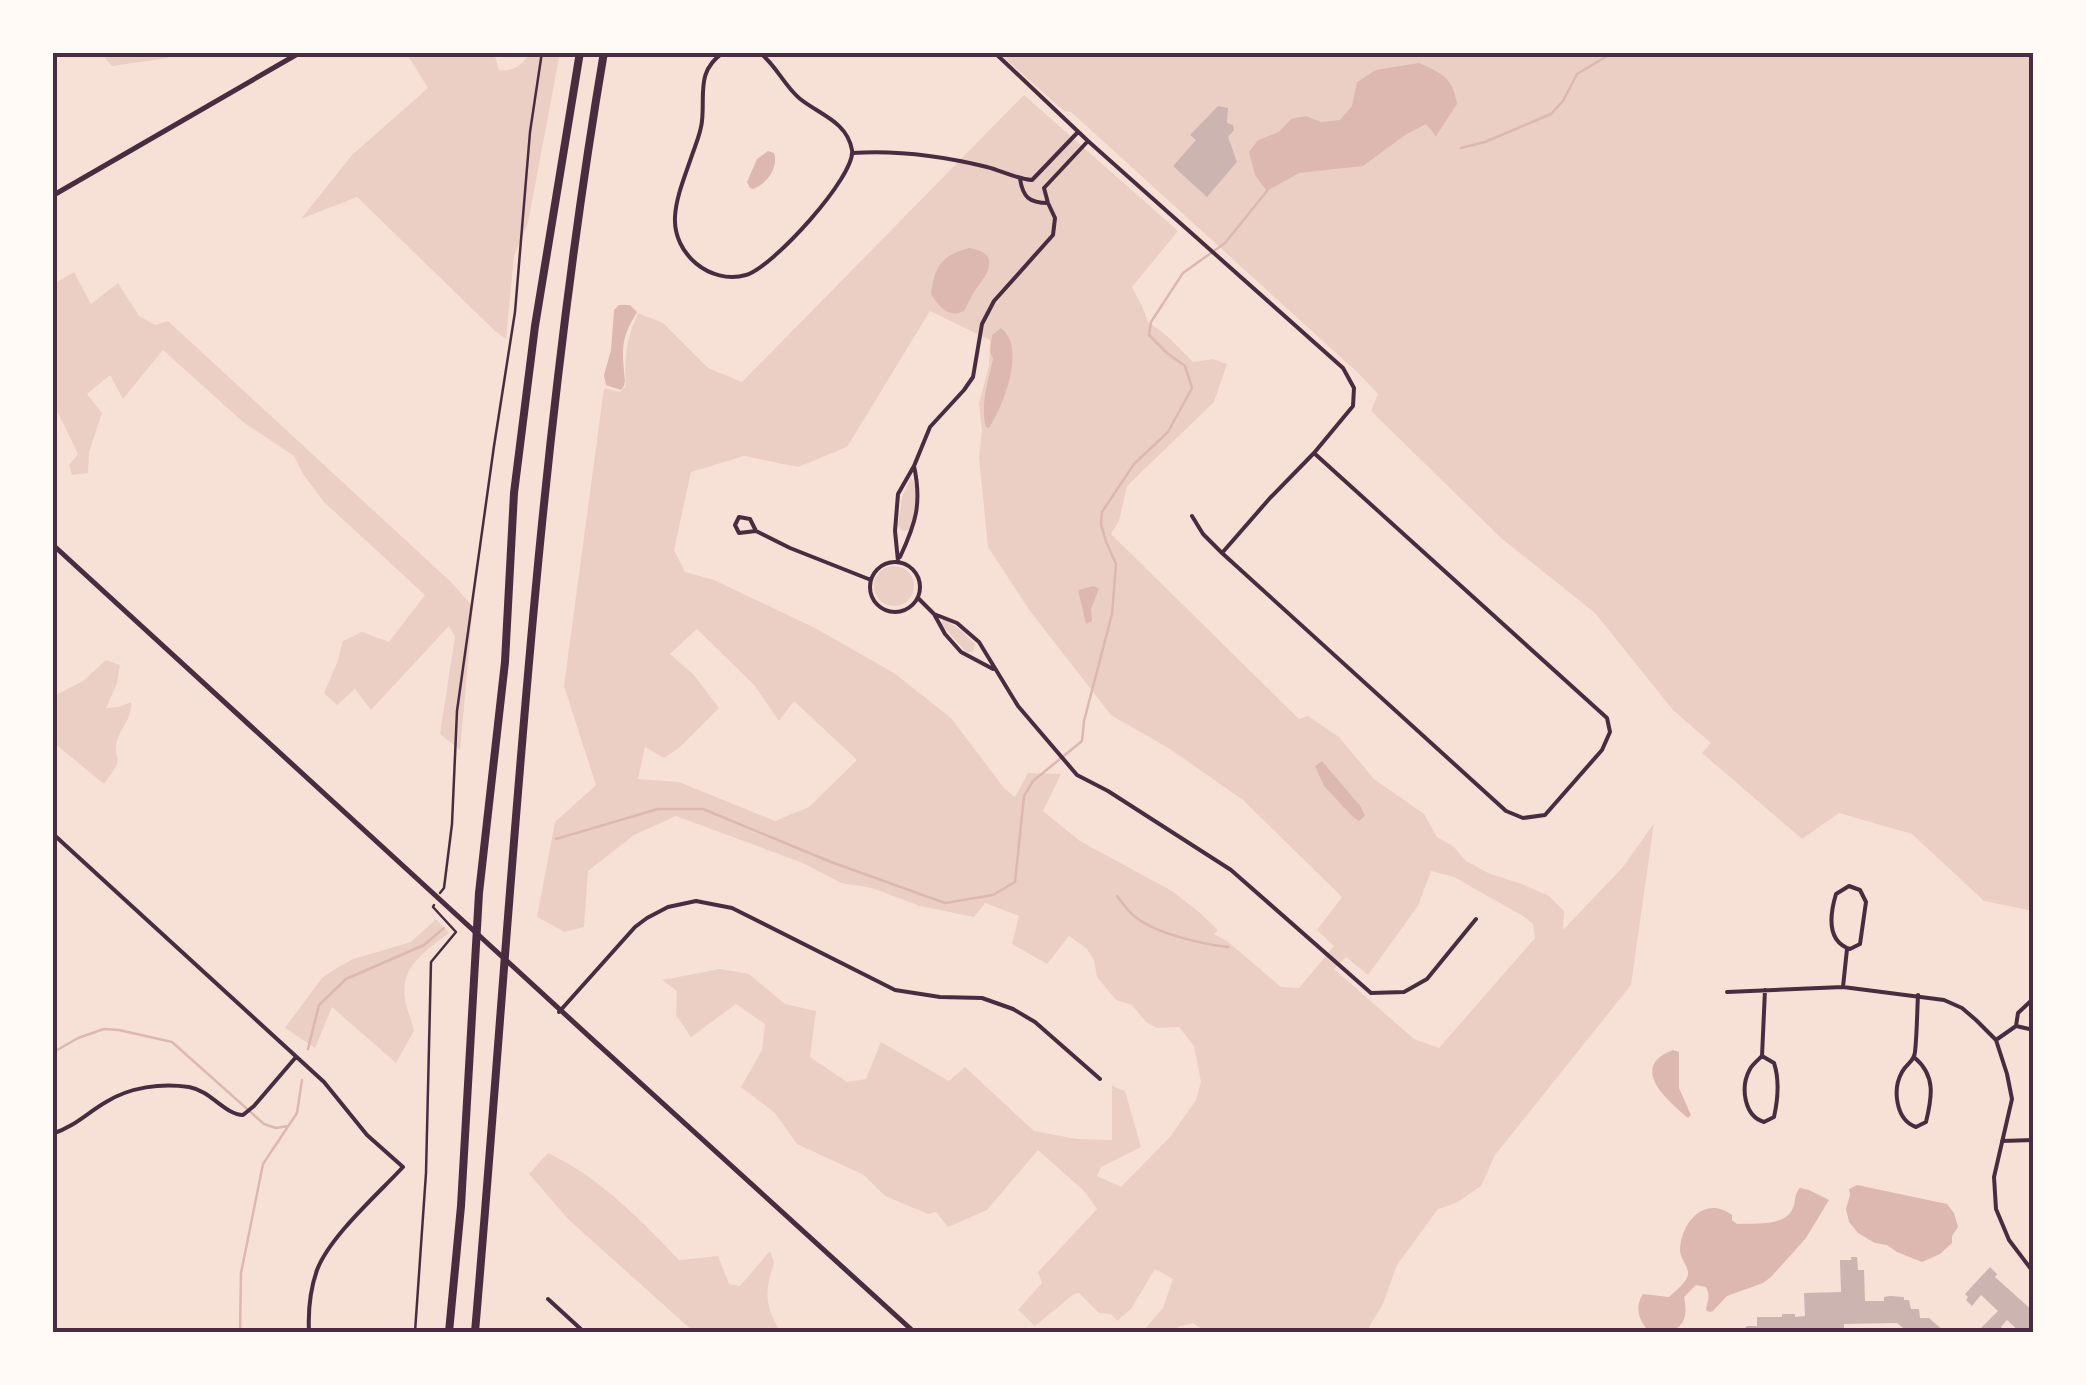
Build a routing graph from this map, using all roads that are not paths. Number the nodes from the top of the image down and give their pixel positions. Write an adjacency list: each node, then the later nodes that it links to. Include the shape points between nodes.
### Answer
1 (301, 52): 13 (street)
2 (580, 52): 48 (highway, via 514,493)
3 (604, 52): 49 (highway, via 544,494)
4 (724, 52): 9 (street, via 704,76 702,124 674,216 676,235 702,268 728,277 770,262 831,192)
5 (758, 52): 9 (street, via 800,98 834,120)
6 (994, 52): 7 (street)
7 (1078, 132): 8 (street); 11 (street)
8 (1088, 141): 12 (street); 15 (street, via 1343,368 1354,388 1353,406)
9 (853, 154): 10 (street, via 916,153)
10 (1020, 179): 11 (street); 14 (street, via 1027,198)
11 (1032, 180): 12 (street)
12 (1044, 188): 14 (street)
13 (52, 196)
14 (1048, 203): 16 (street, via 1056,218 1053,234 994,301 982,324 973,377 930,427)
15 (1314, 453): 20 (street); 20 (street, via 1607,718 1610,732 1602,750 1546,814 1523,818 1506,810)
16 (914, 466): 21 (street, via 898,494); 21 (street, via 918,512)
17 (1192, 516): 20 (street)
18 (756, 531): 22 (street)
19 (52, 544): 34 (street)
20 (1222, 553)
21 (898, 561): 22 (street, via 881,566); 23 (street, via 918,574)
22 (871, 580): 23 (street, via 882,609 898,612)
23 (918, 598): 24 (street)
24 (934, 614): 25 (street, via 961,652); 25 (street, via 978,642)
25 (997, 671): 27 (street, via 1077,774 1231,870 1371,993 1404,992 1427,979)
26 (52, 833): 38 (street)
27 (1476, 919)
28 (1847, 948): 28 (street, via 1860,944 1866,902 1849,886 1836,894 1832,910 1833,934); 29 (street)
29 (1843, 986): 30 (street); 32 (street)
30 (1764, 990): 31 (street); 39 (street)
31 (1727, 992)
32 (1918, 995): 37 (street, via 1962,1008); 40 (street)
33 (2034, 998): 35 (street, via 2018,1013)
34 (559, 1012): 41 (street, via 635,927 668,907 696,901 732,908 895,990 982,998 1012,1009); 51 (street)
35 (2016, 1026): 36 (street); 37 (street)
36 (2034, 1030)
37 (1996, 1040): 44 (street, via 2012,1099)
38 (296, 1056): 42 (street, via 240,1116 192,1088 150,1086 121,1094); 47 (street, via 403,1166 318,1267)
39 (1762, 1056): 39 (street, via 1778,1075 1774,1117 1764,1122 1747,1107 1746,1083)
40 (1915, 1058): 40 (street, via 1898,1088 1899,1112 1916,1127 1926,1122 1930,1080)
41 (1100, 1079)
42 (52, 1134)
43 (2034, 1140): 44 (street)
44 (2002, 1141): 45 (street, via 1996,1208)
45 (2034, 1273)
46 (548, 1299): 50 (street)
47 (309, 1332)
48 (449, 1332)
49 (475, 1332)
50 (584, 1332)
51 (914, 1332)

